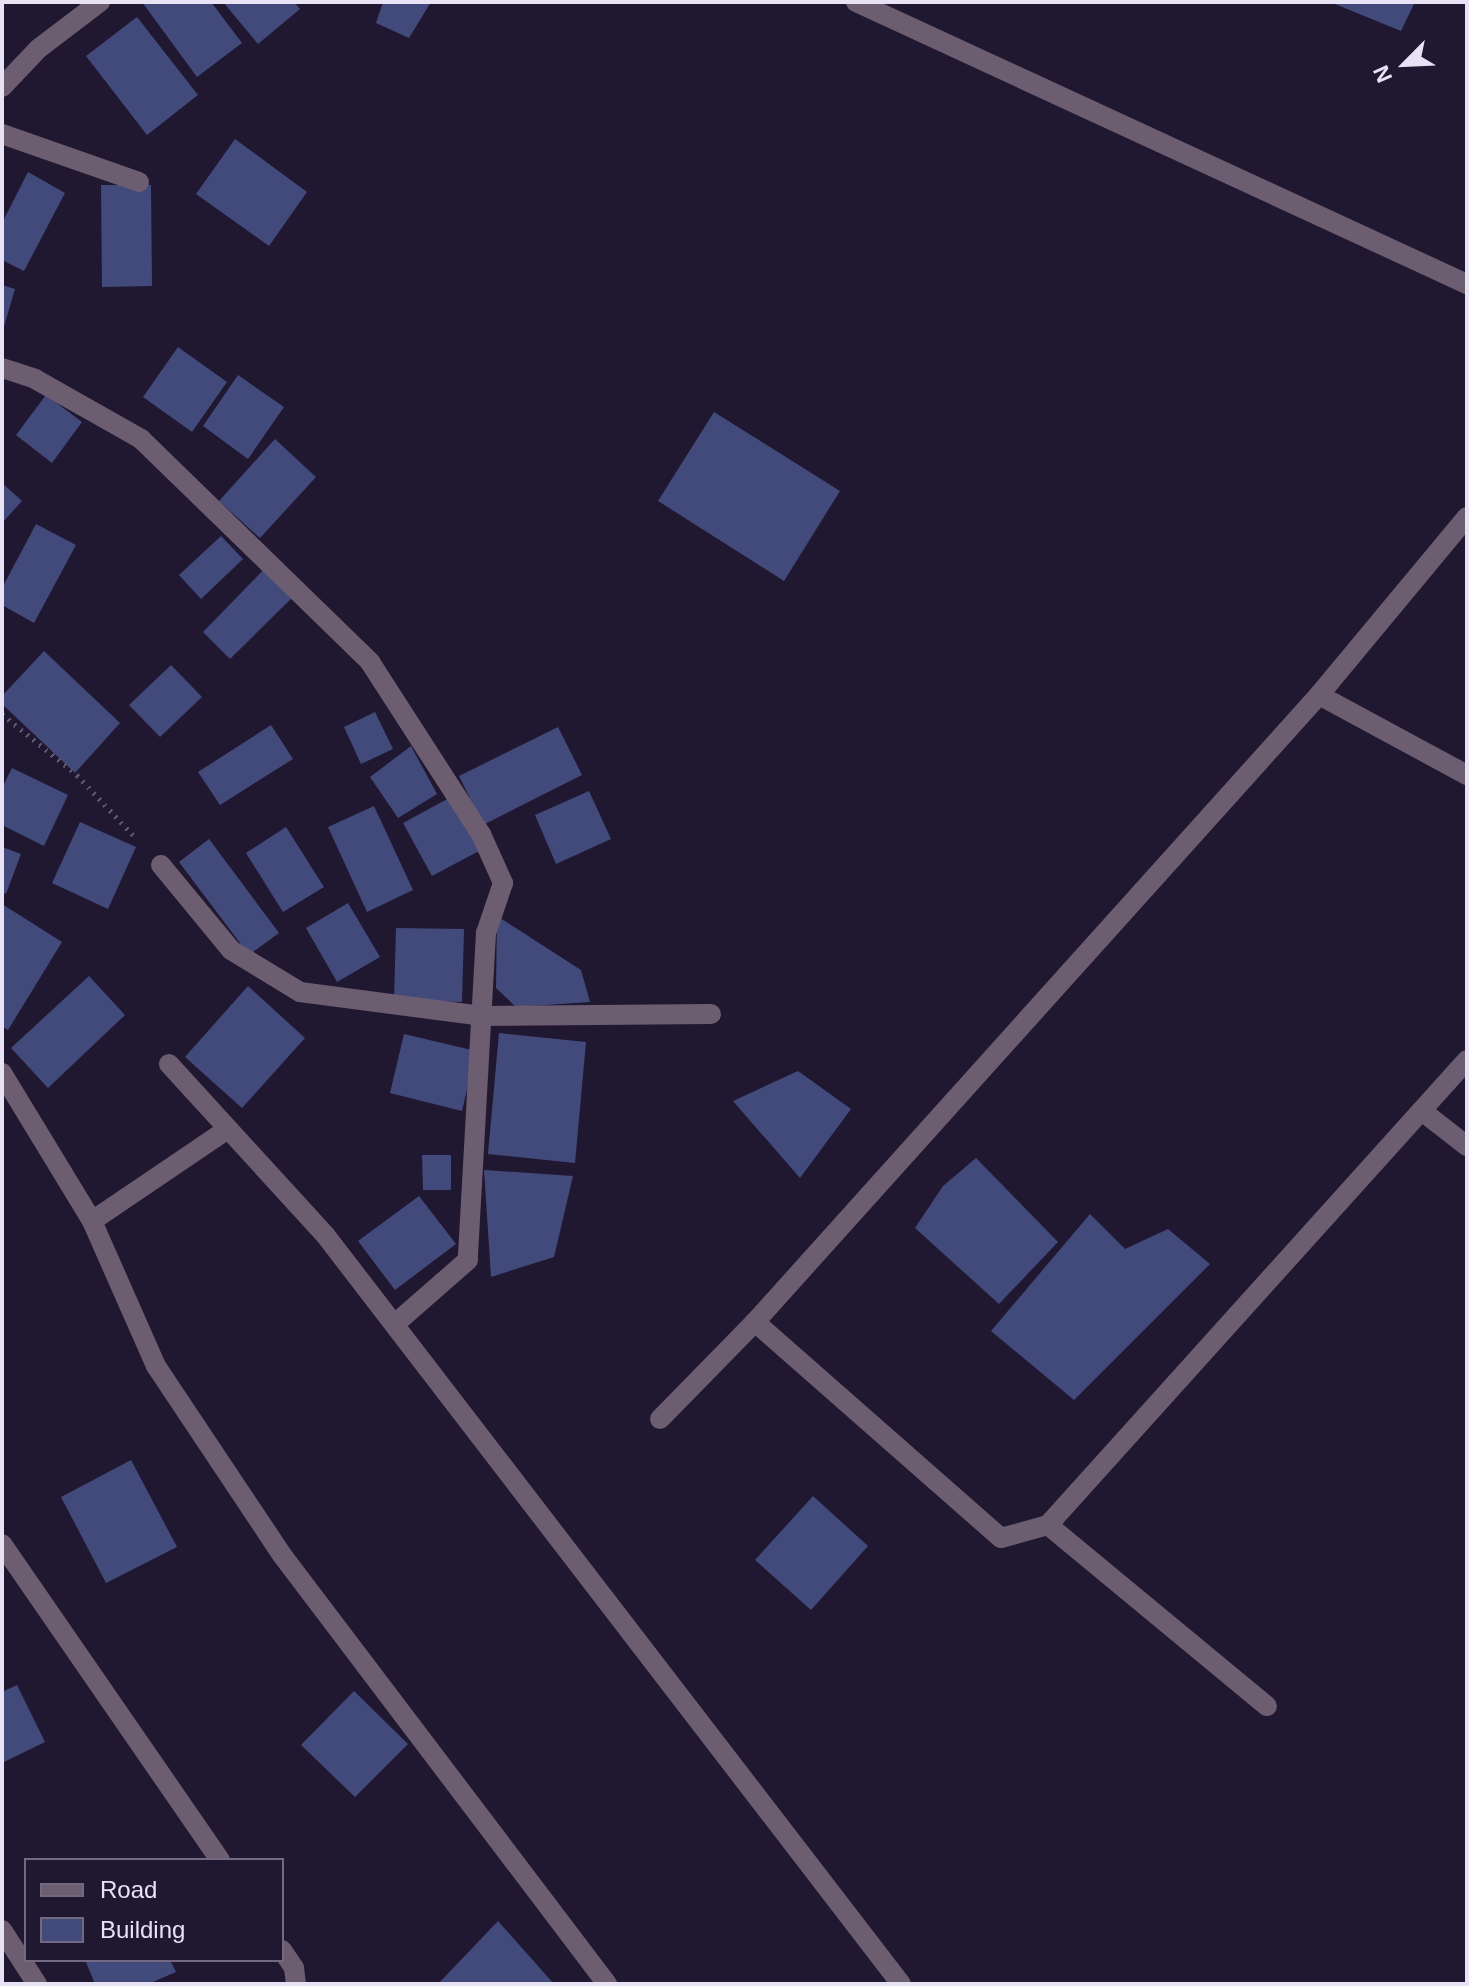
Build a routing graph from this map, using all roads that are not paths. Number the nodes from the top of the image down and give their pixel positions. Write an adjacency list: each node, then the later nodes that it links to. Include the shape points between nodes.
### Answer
1 (100, 2): 3 (street, via 38,49)
2 (856, 2): 6 (street)
3 (2, 87)
4 (2, 134): 5 (street)
5 (139, 182)
6 (1467, 284)
7 (2, 368): 13 (street, via 35,379 141,439 370,662 481,834 503,883 486,933)
8 (1467, 517): 9 (street)
9 (1319, 695): 10 (street); 21 (street)
10 (1467, 775)
11 (161, 865): 13 (street, via 231,950 300,992)
12 (711, 1014): 13 (street)
13 (483, 1016): 22 (street, via 468,1260)
14 (1467, 1060): 17 (street)
15 (169, 1064): 18 (street)
16 (2, 1073): 20 (street)
17 (1422, 1111): 19 (street); 24 (street)
18 (228, 1129): 20 (street); 22 (street, via 326,1236)
19 (1467, 1146)
20 (92, 1221): 32 (street, via 156,1366 282,1555)
21 (755, 1322): 23 (street); 24 (street, via 1001,1538)
22 (395, 1324): 33 (street)
23 (660, 1419)
24 (1048, 1525): 26 (street)
25 (2, 1544): 27 (street)
26 (1267, 1706)
27 (219, 1858)
28 (2, 1930): 30 (street)
29 (284, 1953): 31 (street)
30 (37, 1984)
31 (296, 1984)
32 (607, 1984)
33 (901, 1984)

